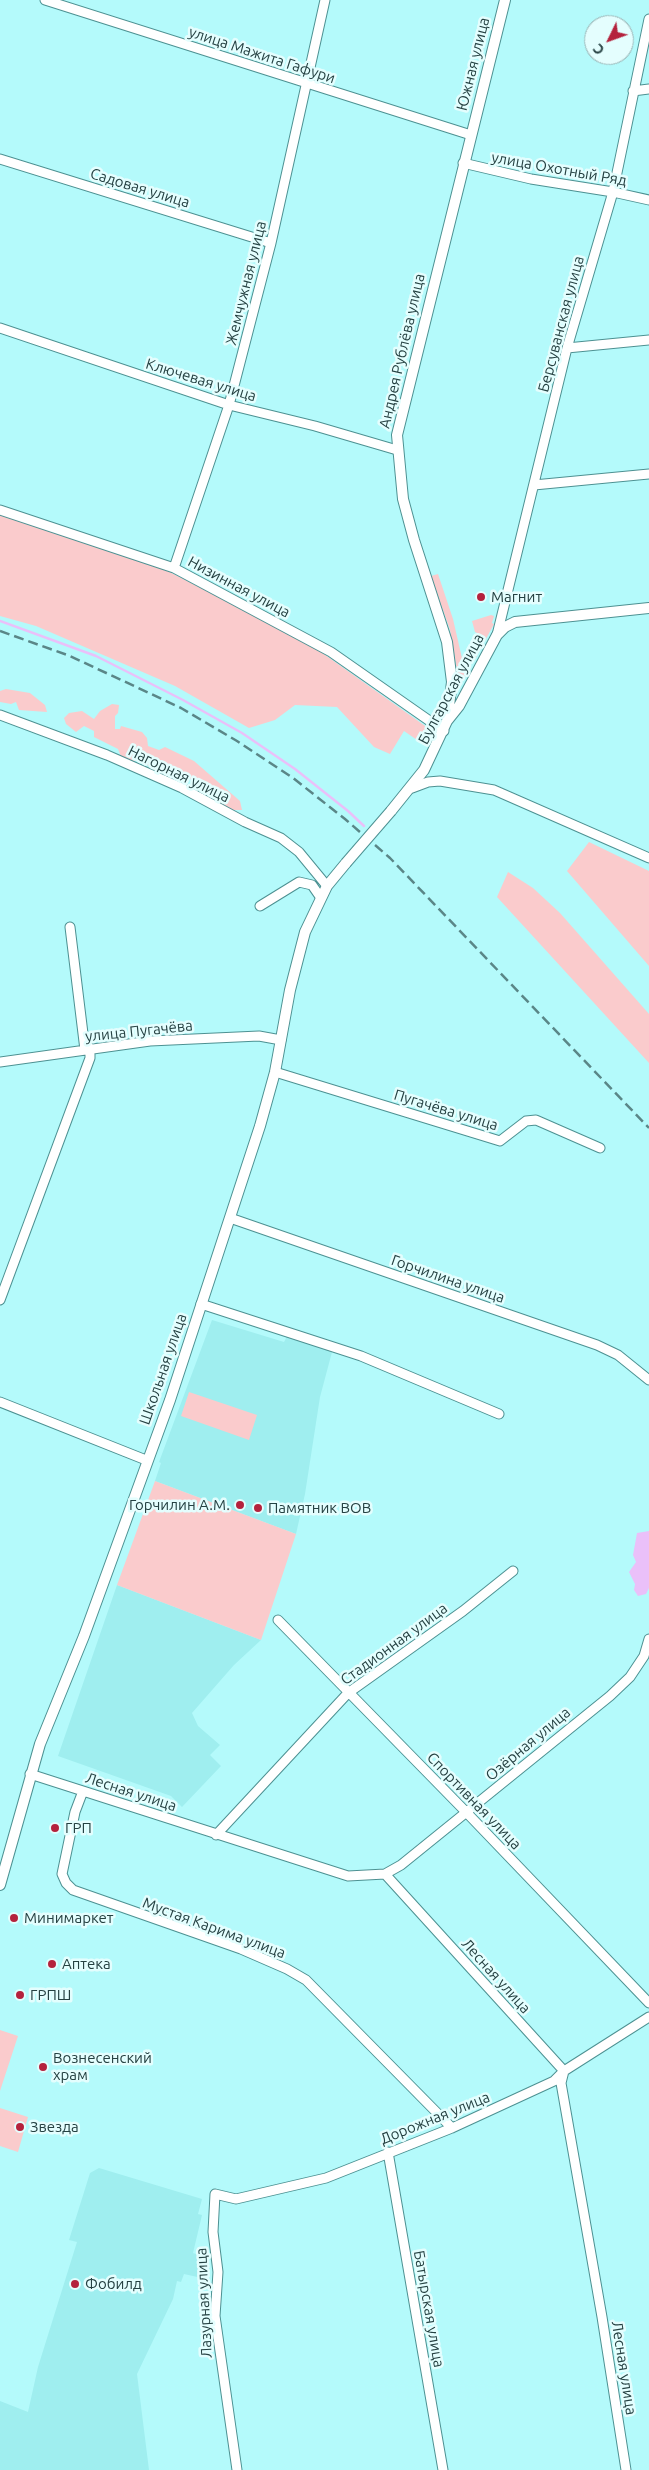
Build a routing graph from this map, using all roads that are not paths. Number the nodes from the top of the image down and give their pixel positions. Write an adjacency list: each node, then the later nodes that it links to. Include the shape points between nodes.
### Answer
1 (45, 0): 5 (street, улица Мажита Гафури)
2 (325, 0): 5 (street, Жемчужная улица)
3 (505, 0): 8 (street, Южная улица)
4 (649, 19): 7 (street, Берсуванская улица)
5 (307, 84): 8 (street, улица Мажита Гафури); 13 (street, Жемчужная улица)
6 (649, 89): 7 (street)
7 (632, 91): 11 (street, Берсуванская улица)
8 (471, 135): 10 (street, Андрея Рублёва улица)
9 (0, 159): 13 (street, Садовая улица)
10 (463, 163): 11 (street, улица Охотный Ряд, via 531,179); 18 (street, Андрея Рублёва улица, via 402,405)
11 (613, 192): 12 (street, улица Охотный Ряд); 16 (street, Берсуванская улица)
12 (649, 200)
13 (271, 243): 17 (street, Жемчужная улица)
14 (0, 328): 17 (street, Ключевая улица)
15 (649, 340): 16 (street)
16 (567, 348): 20 (street, Берсуванская улица)
17 (229, 405): 18 (street, Ключевая улица); 22 (street, Жемчужная улица)
18 (397, 450): 26 (street, Андрея Рублёва улица, via 403,499 447,642 452,682)
19 (649, 474): 20 (street)
20 (534, 485): 24 (street, Берсуванская улица)
21 (0, 510): 22 (street, Низинная улица)
22 (174, 568): 27 (street, Низинная улица, via 331,652)
23 (649, 608): 24 (street, Булгарская улица, via 516,622)
24 (497, 635): 26 (street, Булгарская улица)
25 (0, 715): 31 (street, Нагорная улица, via 107,755 182,788 281,838 299,852)
26 (448, 721): 27 (street, Булгарская улица)
27 (444, 731): 28 (street, Булгарская улица)
28 (412, 788): 29 (street, via 440,780 494,790); 30 (street, Булгарская улица, bridge)
29 (649, 858)
30 (346, 863): 31 (street, Школьная улица)
31 (327, 886): 32 (street, Школьная улица)
32 (320, 898): 33 (street, via 312,885 299,882); 35 (street, Школьная улица, via 296,958)
33 (260, 906)
34 (70, 927): 36 (street)
35 (281, 1040): 36 (street, улица Пугачёва, via 259,1036 150,1041); 38 (street, Школьная улица)
36 (88, 1049): 37 (street, улица Пугачёва); 41 (street, via 90,1058)
37 (0, 1062)
38 (275, 1072): 39 (street, Пугачёва улица, via 500,1142 526,1121 536,1120); 40 (street, Школьная улица)
39 (600, 1148)
40 (230, 1218): 42 (street, Школьная улица); 43 (street, Горчилина улица, via 597,1345 618,1355)
41 (0, 1300)
42 (201, 1304): 45 (street, via 362,1356); 46 (street, Школьная улица, via 170,1400)
43 (649, 1380)
44 (0, 1402): 46 (street)
45 (499, 1414)
46 (146, 1460): 52 (street, Школьная улица, via 84,1636)
47 (513, 1571): 51 (street, Стадионная улица)
48 (278, 1620): 51 (street, Спортивная улица)
49 (649, 1639): 50 (street, Озёрная улица)
50 (646, 1659): 54 (street, Озёрная улица, via 610,1696)
51 (348, 1693): 54 (street, Спортивная улица); 55 (street, Стадионная улица)
52 (30, 1774): 53 (street, Лесная улица); 57 (street, Школьная улица)
53 (83, 1791): 55 (street, Лесная улица); 61 (street, Мустая Карима улица, via 75,1812 62,1874 66,1884 82,1895 241,1949 306,1980)
54 (467, 1813): 56 (street, Озёрная улица, via 401,1866); 58 (street, Спортивная улица)
55 (216, 1835): 56 (street, Лесная улица, via 348,1876)
56 (385, 1874): 60 (street, Лесная улица)
57 (0, 1885)
58 (649, 2003)
59 (649, 2017): 60 (street, Дорожная улица)
60 (564, 2071): 61 (street, Дорожная улица, via 554,2081); 66 (street, Лесная улица, via 561,2083)
61 (452, 2128): 62 (street, Дорожная улица)
62 (388, 2152): 63 (street, Дорожная улица, via 326,2178 236,2199); 65 (street, Батырская улица)
63 (214, 2194): 64 (street, Лазурная улица, via 213,2232 218,2272 215,2316)
64 (237, 2470)
65 (443, 2470)
66 (626, 2470)

